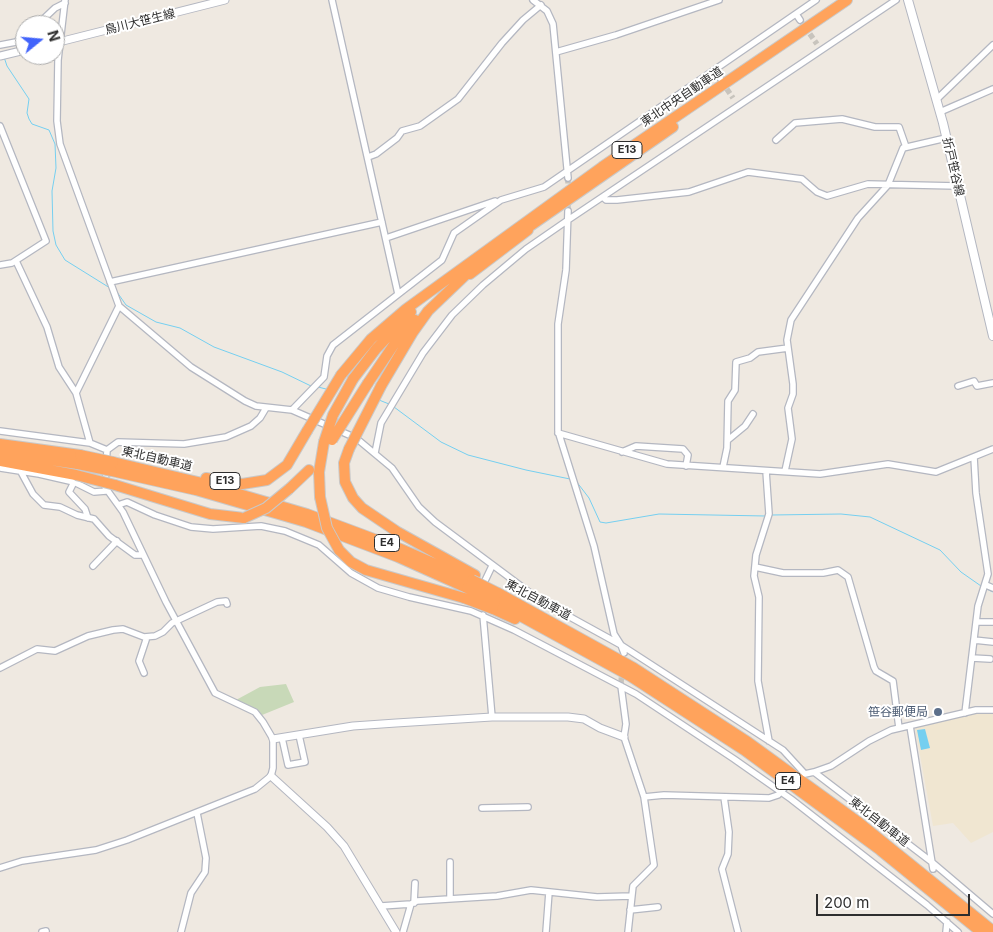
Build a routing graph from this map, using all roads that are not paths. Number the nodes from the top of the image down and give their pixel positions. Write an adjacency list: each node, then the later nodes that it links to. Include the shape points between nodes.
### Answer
1 (225, 0): 15 (street, 鳥川大笹生線)
2 (332, 0): 36 (street)
3 (533, 0): 10 (street)
4 (720, 0): 22 (street)
5 (816, 0): 11 (street)
6 (847, 0): 48 (highway, 東北中央自動車道 / E13)
7 (896, 0): 20 (street)
8 (908, 0): 29 (main road, 折戸笹谷線)
9 (65, 2): 12 (street); 13 (street)
10 (541, 5): 22 (street, via 550,17); 36 (street, via 502,43 458,99 420,126 402,131 397,138)
11 (796, 14): 14 (street); 25 (street)
12 (47, 15)
13 (62, 15)
14 (800, 20)
15 (65, 41)
16 (15, 42): 19 (street)
17 (817, 44): 20 (street)
18 (993, 45): 29 (street)
19 (0, 46)
20 (821, 50): 30 (street)
21 (15, 52): 23 (street)
22 (556, 52): 37 (street)
23 (0, 56)
24 (57, 65): 49 (street, via 60,144)
25 (714, 70): 26 (street); 37 (street)
26 (720, 78)
27 (993, 89): 31 (street)
28 (733, 98): 30 (street)
29 (936, 100): 31 (main road, 折戸笹谷線)
30 (738, 105): 40 (street)
31 (940, 112): 33 (main road, 折戸笹谷線)
32 (0, 126): 46 (street, via 46,241)
33 (946, 138): 35 (street); 39 (main road, 折戸笹谷線)
34 (776, 140): 35 (street, via 795,123 842,119 875,127 899,127)
35 (906, 147): 38 (street)
36 (368, 157): 44 (street)
37 (567, 175): 41 (street, via 544,187)
38 (888, 186): 39 (street); 40 (street, via 868,184 827,196 802,179 748,172 689,192 617,200); 53 (street, via 858,218 791,320)
39 (957, 186): 52 (main road, 折戸笹谷線)
40 (603, 197): 43 (street)
41 (501, 200): 45 (street); 50 (street, via 454,233 442,260)
42 (568, 211): 43 (street)
43 (568, 220): 61 (street, via 566,270 558,324); 70 (street, via 469,297 431,340 380,423)
44 (382, 222): 45 (street); 49 (street)
45 (386, 238): 50 (street)
46 (16, 261): 47 (street); 56 (street, via 47,327 59,367)
47 (0, 265)
48 (450, 282): 63 (highway, E13, bridge, via 404,332); 63 (highway, E13, bridge, via 393,330 353,379 333,415); 74 (highway, E13, bridge, via 382,328 341,375 287,465 274,476 258,483 235,483); 91 (highway, E13, bridge, via 420,322 381,386 349,449 344,463 345,482 362,508)
49 (111, 286): 51 (street)
50 (398, 294): 58 (street, via 333,345 327,356 324,377)
51 (119, 306): 56 (street); 57 (street, via 191,367 245,401)
52 (993, 336)
53 (788, 348): 62 (street, via 758,352 736,362 735,393 728,401); 80 (street, via 794,384 788,408 792,439)
54 (993, 383): 55 (street, via 977,386 974,381)
55 (958, 386)
56 (76, 393): 64 (street)
57 (266, 408): 58 (street); 66 (street, via 251,426 226,437 184,444 118,442)
58 (292, 410): 70 (street, via 344,432)
59 (753, 414): 62 (street, via 745,426)
60 (0, 432): 64 (street)
61 (558, 433): 68 (street); 104 (street, via 594,546 614,634)
62 (728, 440): 76 (street)
63 (328, 442): 91 (highway, E13, bridge, via 319,472 320,497 327,528 339,550 366,570)
64 (90, 443): 66 (street)
65 (0, 444): 73 (highway, 東北自動車道 / E4)
66 (107, 450): 83 (street)
67 (993, 450): 71 (street)
68 (622, 452): 75 (street); 75 (street, via 636,446 683,450 688,455)
69 (0, 453): 73 (highway, 東北自動車道 / E4)
70 (375, 453): 89 (street, via 392,468 424,512)
71 (974, 457): 80 (street, via 936,472 888,464 820,474); 92 (street, via 988,574)
72 (0, 460): 82 (highway)
73 (79, 460): 74 (highway, 東北自動車道 / E4, bridge)
74 (115, 465): 91 (highway, 東北自動車道 / E4, via 306,522)
75 (686, 466): 76 (street)
76 (723, 467): 79 (street)
77 (0, 468): 81 (street)
78 (309, 470): 82 (highway, bridge, via 266,508 244,518 210,514 115,484)
79 (766, 470): 80 (street); 90 (street, via 769,514)
80 (785, 471)
81 (21, 472): 82 (street); 85 (street, via 28,487 44,505 60,507)
82 (75, 479): 83 (street, via 94,492); 85 (street, via 69,492 85,509)
83 (106, 491): 84 (street)
84 (118, 505): 87 (street); 96 (street, via 130,503 191,527 261,526 285,531 319,545 358,578 378,588)
85 (88, 518): 86 (street, via 94,519)
86 (117, 541): 87 (street, via 135,555); 88 (street)
87 (144, 555): 98 (street)
88 (92, 566)
89 (492, 566): 96 (street); 104 (street, via 541,601)
90 (755, 567): 116 (street, via 783,573 838,570 845,573 852,585 874,667 893,681); 121 (street, via 759,607 758,681)
91 (470, 585): 94 (highway, E13); 94 (highway, 東北自動車道 / E4, bridge)
92 (986, 585): 93 (street); 99 (street, via 981,591)
93 (993, 588)
94 (496, 598): 105 (highway, E13); 157 (highway, 東北自動車道 / E4, via 666,699 783,777)
95 (227, 604): 98 (street, via 226,601 217,602)
96 (471, 611): 97 (street)
97 (483, 615): 111 (street); 114 (street)
98 (176, 621): 101 (street, via 160,635); 120 (street, via 215,693 255,712)
99 (976, 622): 100 (street); 102 (street)
100 (993, 622)
101 (147, 637): 109 (street, via 123,629 113,630 88,636 55,651 37,649); 110 (street, via 139,661)
102 (974, 640): 103 (street); 107 (street)
103 (993, 642)
104 (621, 646): 106 (street); 121 (street)
105 (599, 647): 146 (highway, 東北自動車道 / E4, via 671,690 788,769 865,826)
106 (624, 652)
107 (972, 658): 108 (street); 113 (street)
108 (990, 659)
109 (0, 668)
110 (144, 673)
111 (621, 684): 118 (street, via 626,724); 125 (street)
112 (993, 710): 113 (street)
113 (965, 713): 115 (street)
114 (492, 717): 117 (street, via 353,726); 118 (street, via 577,718)
115 (910, 726): 116 (street); 132 (street)
116 (899, 728): 122 (street, via 882,733 831,766)
117 (299, 735): 119 (street); 119 (street, via 305,762 288,766)
118 (624, 737): 126 (street)
119 (282, 738): 120 (street)
120 (273, 739): 123 (street)
121 (769, 741): 122 (street, via 783,750 804,775)
122 (814, 772): 132 (street)
123 (271, 776): 130 (street, via 255,789); 141 (street, via 344,846)
124 (786, 786): 125 (street)
125 (780, 792): 127 (street, via 768,798); 140 (street)
126 (644, 797): 127 (street); 137 (street, via 654,865 636,880)
127 (724, 797): 154 (street, via 729,832 728,854 722,869)
128 (528, 806): 129 (street)
129 (482, 808)
130 (197, 813): 133 (street, via 96,850 22,861); 149 (street, via 206,858 205,872 191,893)
131 (450, 862): 138 (street)
132 (933, 866): 144 (street)
133 (0, 868)
134 (414, 883): 139 (street)
135 (549, 892): 137 (street, via 597,897); 138 (street, via 531,890); 152 (street)
136 (929, 895): 140 (street)
137 (631, 896): 143 (street)
138 (450, 900): 139 (street)
139 (412, 903): 141 (street); 151 (street)
140 (927, 905): 145 (street)
141 (381, 906): 150 (street)
142 (658, 907): 143 (street)
143 (630, 910): 153 (street)
144 (993, 914)
145 (947, 922): 155 (street); 156 (street)
146 (993, 930)
147 (46, 931): 148 (street)
148 (42, 932)
149 (181, 932)
150 (396, 932)
151 (403, 932)
152 (546, 932)
153 (628, 932)
154 (738, 932)
155 (946, 932)
156 (958, 932)
157 (981, 932)

